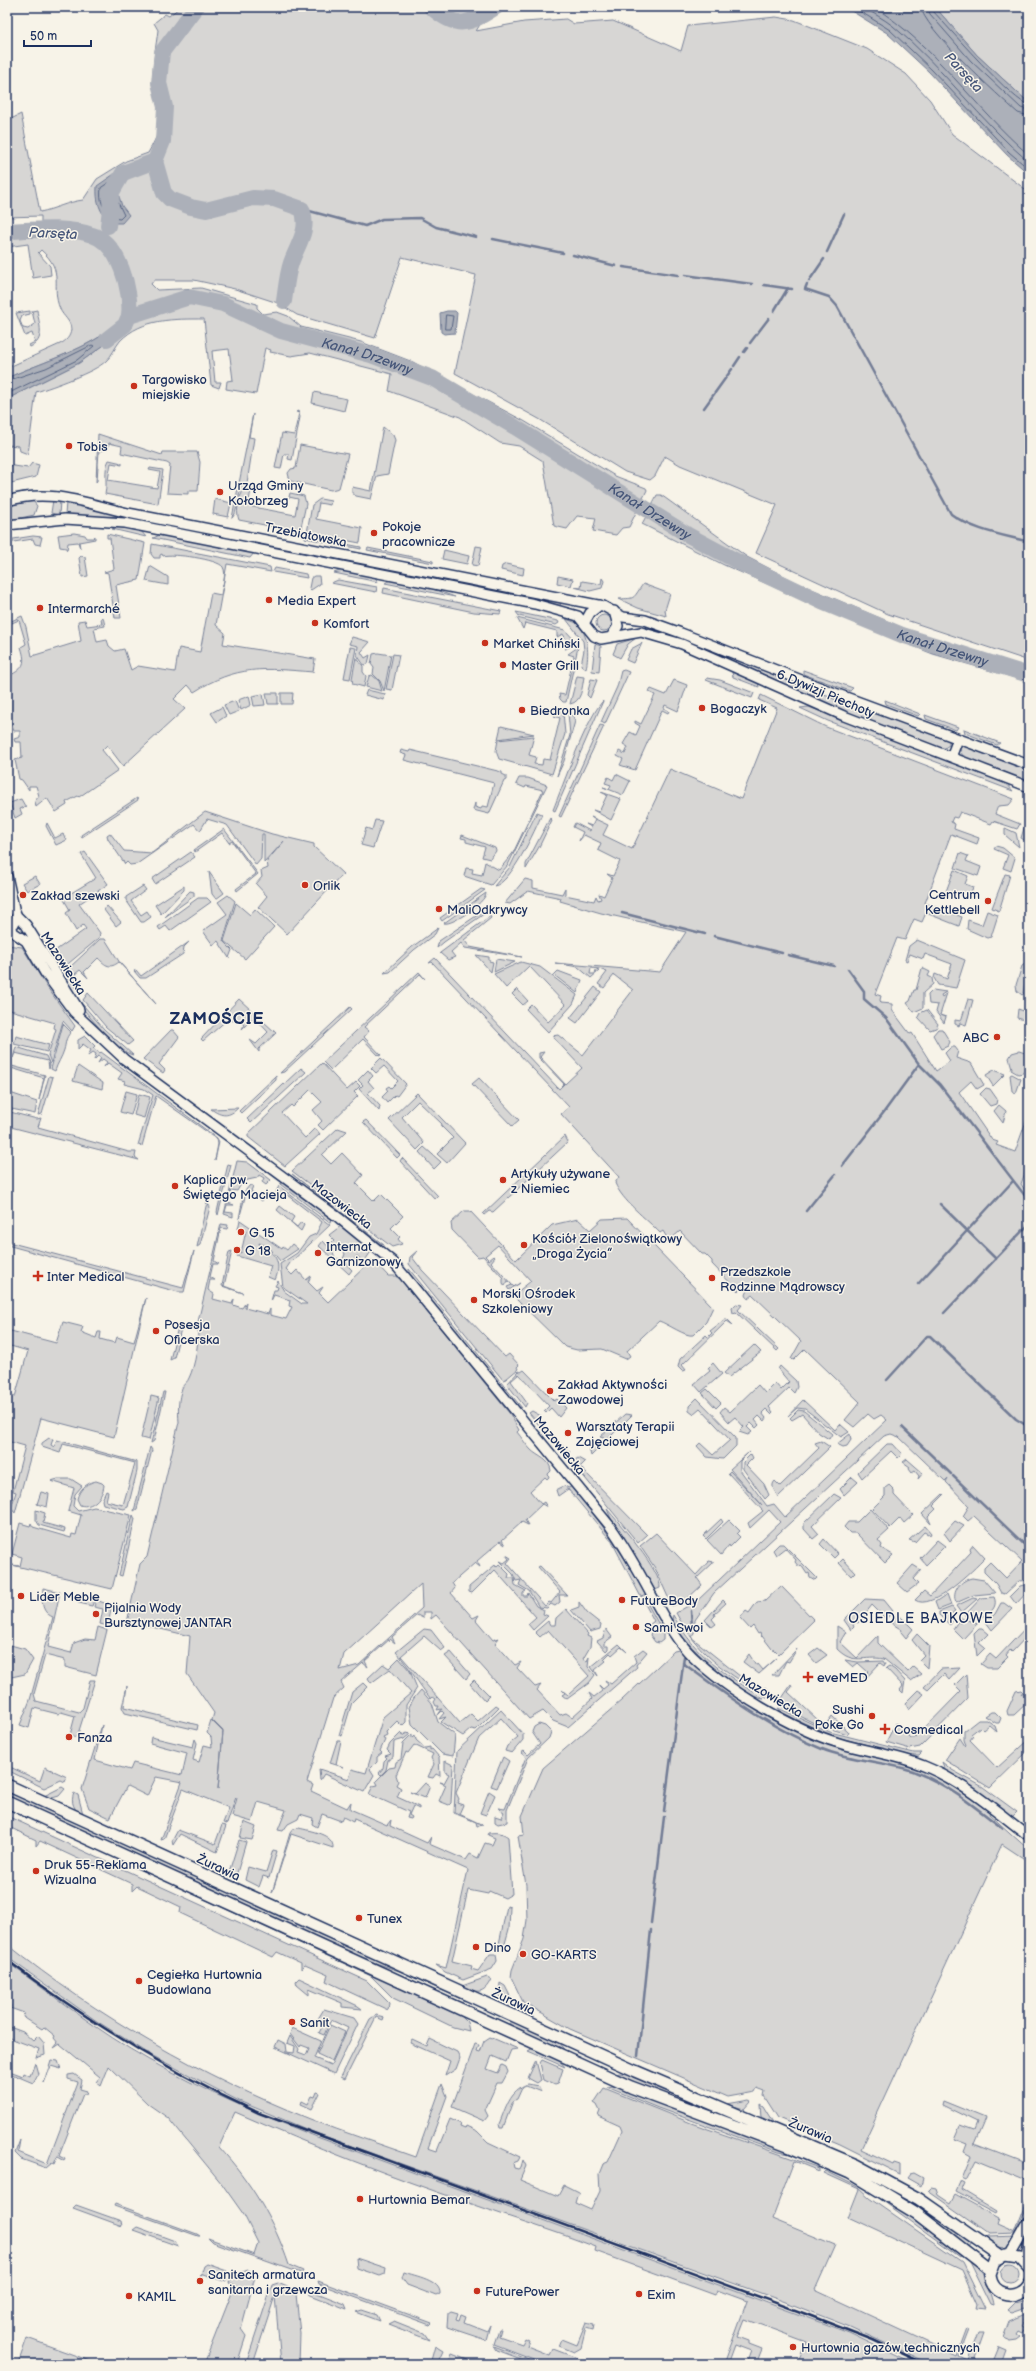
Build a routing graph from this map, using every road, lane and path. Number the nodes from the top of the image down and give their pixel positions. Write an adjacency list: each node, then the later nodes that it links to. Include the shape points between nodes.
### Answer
1 (7, 501): 3 (street, Trzebiatowska, via 36,495 61,496 118,510)
2 (7, 525): 5 (street, Trzebiatowska, via 65,519 125,523 535,604 578,616)
3 (600, 606): 4 (street); 5 (street, via 590,613)
4 (614, 611): 6 (street, via 618,626); 7 (street, 6 Dywizji Piechoty, via 623,617 645,620 681,633)
5 (585, 622): 6 (street, via 597,638)
6 (611, 638): 8 (street, 6 Dywizji Piechoty, via 641,632 658,635 698,650 844,716)
7 (958, 738): 8 (street); 9 (street, 6 Dywizji Piechoty)
8 (951, 757): 10 (street, 6 Dywizji Piechoty)
9 (1029, 765)
10 (1029, 787)
11 (7, 876): 12 (street)
12 (13, 909): 13 (street, via 14,924); 14 (street, Mazowiecka, via 26,925)
13 (7, 928): 14 (street, Mazowiecka, via 26,941 63,998)
14 (88, 1025): 17 (street, Mazowiecka, via 139,1070 339,1218 393,1262 607,1522 629,1554 671,1631 694,1658 746,1696 810,1733 909,1760 934,1770)
15 (7, 1785): 20 (main road, Żurawia, via 622,2066 856,2165 919,2200)
16 (7, 1802): 22 (main road, Żurawia, via 631,2088 788,2146 850,2173 916,2213)
17 (1029, 1836)
18 (1029, 2221): 20 (street)
19 (1029, 2242): 21 (street)
20 (1006, 2255): 21 (main road, Żurawia, via 1018,2256); 22 (main road, via 994,2263)
21 (1027, 2264)
22 (991, 2271): 23 (main road, via 992,2282 1001,2292 1011,2294)
23 (1027, 2288)

